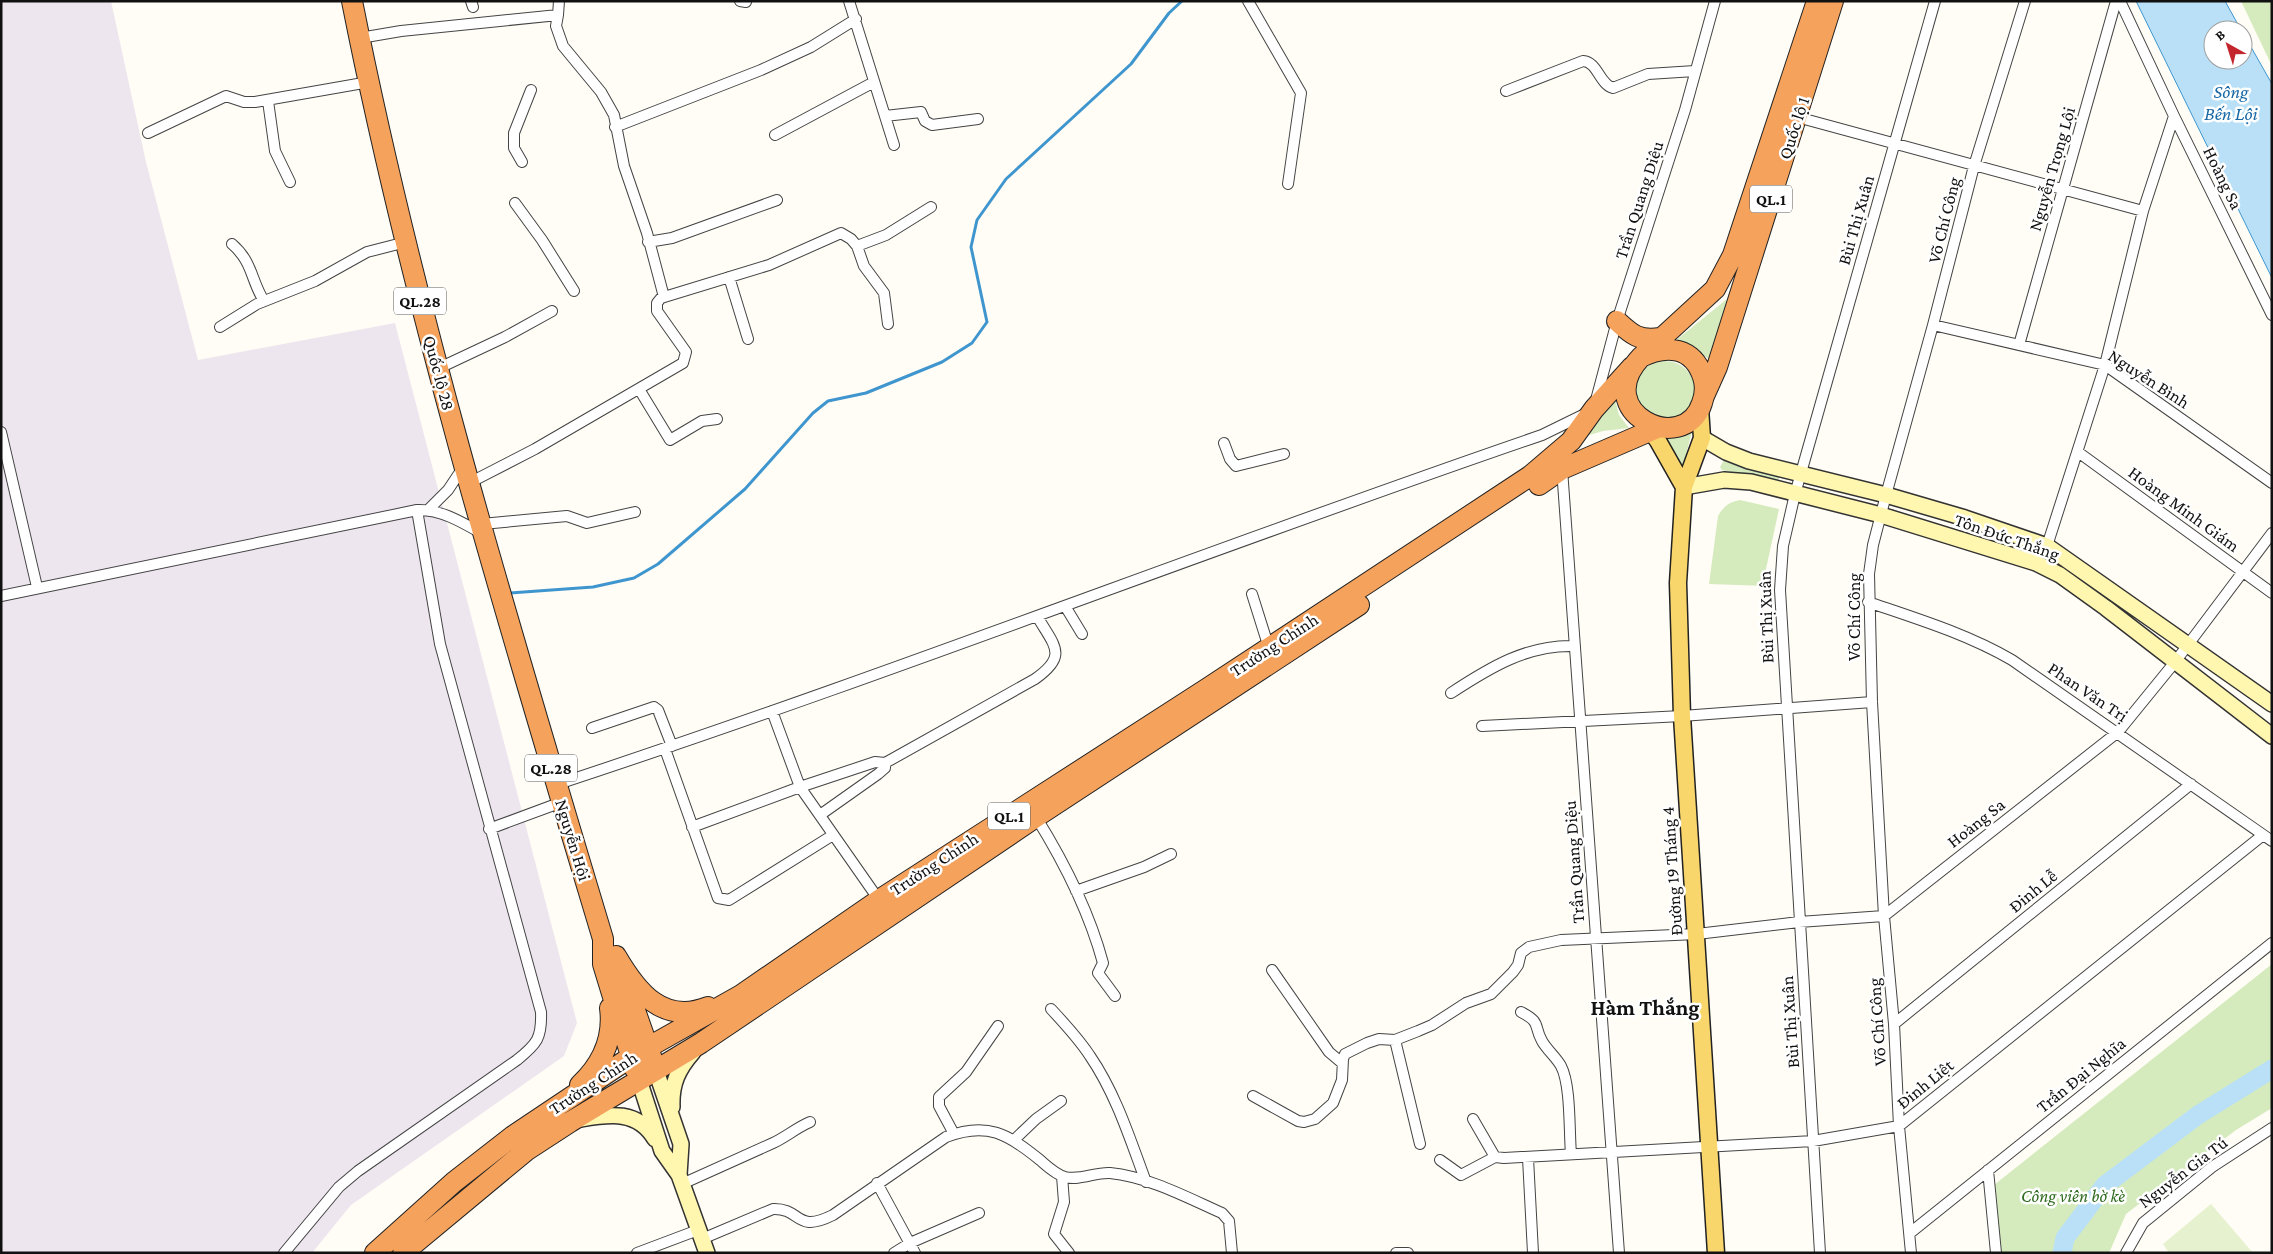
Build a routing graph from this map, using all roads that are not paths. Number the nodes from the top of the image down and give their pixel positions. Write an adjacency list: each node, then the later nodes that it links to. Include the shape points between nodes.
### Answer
1 (352, 1): 14 (highway, Quốc lộ 28 / QL.28)
2 (559, 1): 12 (street)
3 (849, 1): 13 (street)
4 (1248, 1): 33 (street, via 1302,92)
5 (1715, 1): 15 (street, Trần Quang Diệu)
6 (1817, 1): 53 (highway, Quốc lộ 1 / QL.1, via 1733,255 1715,289)
7 (1833, 1): 23 (highway, Quốc lộ 1 / QL.1)
8 (1935, 1): 28 (street, Bùi Thị Xuân)
9 (2026, 1): 31 (street, Võ Chí Công)
10 (2116, 1): 34 (street, Nguyễn Trọng Lội)
11 (2120, 1): 22 (street, Hoàng Sa)
12 (558, 15): 14 (street); 25 (street, via 556,26 563,46 610,106)
13 (856, 19): 17 (street); 25 (street, via 811,47 761,70)
14 (360, 38): 16 (highway, Quốc lộ 28 / QL.28)
15 (1695, 72): 19 (street, via 1648,74 1613,88 1606,85 1592,65 1583,61); 49 (street, Trần Quang Diệu)
16 (369, 82): 20 (street); 39 (highway, Quốc lộ 28 / QL.28)
17 (874, 82): 21 (street); 27 (street)
18 (531, 90): 30 (street, via 514,133 514,148)
19 (1506, 91)
20 (268, 101): 26 (street, via 244,102 226,96); 32 (street, via 276,151)
21 (885, 116): 24 (street, via 921,112 925,121 932,125); 29 (street)
22 (2174, 116): 38 (street); 48 (street, Hoàng Sa)
23 (1797, 117): 28 (street); 60 (highway, Quốc lộ 1 / QL.1, via 1717,367)
24 (978, 120)
25 (615, 127): 40 (street)
26 (148, 133)
27 (775, 135)
28 (1895, 144): 31 (street); 70 (street, Bùi Thị Xuân)
29 (894, 146)
30 (522, 162)
31 (1974, 166): 34 (street); 51 (street, Võ Chí Công)
32 (290, 182)
33 (1288, 184)
34 (2062, 190): 38 (street); 55 (street, Nguyễn Trọng Lội)
35 (777, 200): 40 (street, via 672,238)
36 (515, 203): 44 (street)
37 (932, 207): 42 (street, via 886,235)
38 (2144, 212): 57 (street)
39 (406, 242): 46 (street, via 367,252 315,281); 58 (highway, Quốc lộ 28 / QL.28)
40 (648, 242): 45 (street)
41 (232, 244): 46 (street, via 249,264)
42 (857, 246): 43 (street, via 846,234 836,234 769,265); 50 (street, via 864,266 884,293)
43 (729, 277): 45 (street); 54 (street)
44 (574, 291)
45 (664, 297): 59 (street, via 658,300 657,311 686,352 685,360)
46 (264, 301): 52 (street)
47 (552, 311): 58 (street)
48 (2272, 315)
49 (1617, 321): 53 (highway, via 1630,333 1646,340); 61 (street, Trần Quang Diệu)
50 (888, 324)
51 (1934, 325): 55 (street, Nguyễn Bình); 75 (street, Võ Chí Công)
52 (220, 327)
53 (1660, 338): 56 (highway, Quốc lộ 1 / QL.1)
54 (748, 339)
55 (2019, 345): 57 (street, Nguyễn Bình)
56 (1637, 362): 60 (highway, QL.1, via 1654,350 1667,348 1686,355 1700,369 1705,382); 61 (highway, Trường Chinh / QL.1); 63 (highway, via 1627,379 1627,398 1635,415)
57 (2105, 365): 67 (street); 72 (street, Nguyễn Bình)
58 (437, 369): 71 (highway, Quốc lộ 28 / QL.28)
59 (639, 389): 62 (street, via 670,440 702,421); 71 (street, via 535,449)
60 (1702, 402): 63 (highway, QL.1, via 1692,418 1682,425); 65 (main road, Đường 19 Tháng 4)
61 (1594, 409): 90 (street, via 1542,434); 95 (highway, Trường Chinh / QL.1, via 1572,440 1530,476)
62 (717, 419)
63 (1651, 427): 69 (highway, Trường Chinh / QL.1); 73 (main road)
64 (1, 432): 84 (street)
65 (1702, 438): 70 (main road, Tôn Đức Thắng, via 1726,452); 73 (main road, Đường 19 Tháng 4)
66 (1224, 443): 68 (street, via 1236,466)
67 (2078, 452): 82 (street); 83 (street, Hoàng Minh Giám)
68 (1284, 454)
69 (1562, 469): 94 (street, Trần Quang Diệu); 114 (highway, Trường Chinh / QL.1)
70 (1802, 473): 74 (street, Bùi Thị Xuân); 75 (main road, Tôn Đức Thắng)
71 (467, 474): 77 (street, via 460,474); 80 (highway, Quốc lộ 28 / QL.28)
72 (2272, 483)
73 (1684, 487): 74 (main road, Tôn Đức Thắng, via 1724,480 1751,482); 102 (main road, Đường 19 Tháng 4, via 1678,583)
74 (1795, 494): 79 (main road, Tôn Đức Thắng); 100 (street, Bùi Thị Xuân, via 1781,560)
75 (1886, 495): 79 (street, Võ Chí Công); 82 (main road, Tôn Đức Thắng)
76 (417, 510): 77 (street); 84 (street); 116 (street, via 440,644)
77 (428, 510): 80 (street)
78 (635, 512): 80 (street, via 587,522 566,516)
79 (1881, 515): 89 (street, Võ Chí Công, via 1868,574); 96 (main road, Tôn Đức Thắng, via 2036,563 2106,608)
80 (484, 530): 88 (highway, Quốc lộ 28 / QL.28)
81 (2272, 533): 83 (street, Hoàng Sa)
82 (2047, 546): 93 (main road, Tôn Đức Thắng)
83 (2243, 572): 85 (street, Hoàng Minh Giám); 93 (street, Hoàng Sa)
84 (37, 587): 87 (street)
85 (2272, 593)
86 (1252, 594): 95 (street)
87 (1, 596)
88 (503, 596): 112 (highway, Nguyễn Hội / QL.28)
89 (1868, 602): 98 (street, Võ Chí Công); 106 (street, Phan Văn Trị, via 1987,645)
90 (1065, 606): 91 (street); 92 (street)
91 (1037, 616): 101 (street); 109 (street, via 1055,649 1057,657 1052,666 1035,679)
92 (1082, 634)
93 (2188, 644): 96 (street, Hoàng Sa); 99 (main road, Tôn Đức Thắng)
94 (1575, 646): 97 (street, via 1559,645 1523,653 1480,674); 103 (street, Trần Quang Diệu)
95 (1269, 648): 122 (highway, Trường Chinh / QL.1)
96 (2175, 662): 106 (street, Hoàng Sa); 107 (main road, Tôn Đức Thắng)
97 (1452, 693)
98 (1872, 702): 100 (street); 123 (street, Võ Chí Công)
99 (2272, 704)
100 (1786, 707): 102 (street); 124 (street, Bùi Thị Xuân)
101 (772, 711): 108 (street); 111 (street)
102 (1682, 716): 103 (street); 125 (main road, Đường 19 Tháng 4)
103 (1580, 720): 104 (street); 126 (street, Trần Quang Diệu)
104 (1482, 726)
105 (592, 728): 108 (street, via 654,707 658,710)
106 (2118, 732): 110 (street, Phan Văn Trị); 123 (street, Hoàng Sa)
107 (2272, 736)
108 (668, 748): 112 (street); 115 (street)
109 (885, 763): 111 (street, via 875,762); 113 (street, via 885,768 878,774)
110 (2191, 784): 118 (street, Phan Văn Trị); 134 (street, Đinh Lễ)
111 (800, 787): 113 (street); 115 (street)
112 (559, 793): 116 (street); 128 (highway, Nguyễn Hội / QL.28)
113 (820, 815): 117 (street)
114 (1036, 817): 121 (street, via 1057,850); 137 (highway, Trường Chinh / QL.1)
115 (692, 826): 117 (street, via 715,894 724,901)
116 (489, 829): 169 (street, via 541,1012 539,1037 517,1060 385,1150 347,1180)
117 (833, 835): 122 (street)
118 (2263, 835): 119 (street, Phan Văn Trị); 147 (street, Đinh Liệt)
119 (2272, 841)
120 (1171, 854): 121 (street)
121 (1076, 891): 131 (street, via 1101,955 1103,965 1098,973)
122 (879, 900): 130 (highway, Trường Chinh / QL.1)
123 (1884, 916): 124 (street); 134 (street, Võ Chí Công)
124 (1799, 922): 125 (street); 151 (street, Bùi Thị Xuân)
125 (1697, 934): 126 (street); 153 (main road, Đường 19 Tháng 4)
126 (1596, 938): 136 (street, via 1562,940 1525,949 1513,972 1491,994 1466,1003 1432,1025); 155 (street, Trần Quang Diệu)
127 (2272, 943): 160 (street, Trần Đại Nghĩa)
128 (610, 960): 130 (highway, via 657,1005 670,1011 699,1011); 138 (highway, Nguyễn Hội / QL.28); 143 (highway, via 610,1036 606,1049)
129 (1272, 970): 139 (street, via 1329,1052)
130 (741, 995): 138 (highway, Trường Chinh / QL.1)
131 (1115, 996)
132 (1051, 1009): 163 (street, via 1078,1039 1112,1094)
133 (1521, 1012): 156 (street, via 1532,1018 1541,1039 1562,1067)
134 (1894, 1024): 147 (street, Võ Chí Công)
135 (998, 1026): 149 (street, via 966,1072 939,1097 939,1106)
136 (1395, 1040): 139 (street, via 1360,1045 1345,1054); 152 (street)
137 (701, 1043): 140 (highway, Trường Chinh / QL.1); 144 (main road, via 675,1077 671,1094)
138 (640, 1053): 140 (highway, Nguyễn Hội / QL.28); 143 (highway, Trường Chinh / QL.1)
139 (1342, 1063): 141 (street, via 1338,1093 1314,1119 1298,1121)
140 (648, 1076): 143 (highway, Trường Chinh / QL.1); 144 (main road, Nguyễn Hội / QL.28); 154 (main road, Nguyễn Hội / QL.28)
141 (1253, 1096)
142 (1061, 1101): 150 (street)
143 (564, 1114): 154 (main road, via 607,1114 632,1118 646,1126); 170 (highway, Trường Chinh / QL.1, via 485,1157); 171 (highway, Trường Chinh / QL.1, via 527,1150)
144 (672, 1116): 162 (main road, Nguyễn Hội / QL.28, via 681,1144)
145 (1473, 1119): 157 (street)
146 (810, 1122): 162 (street, via 773,1143)
147 (1899, 1126): 151 (street, Đinh Liệt); 166 (street, Võ Chí Công)
148 (2272, 1128): 185 (street, Nguyễn Gia Tú, via 2212,1167 2143,1224)
149 (954, 1134): 150 (street, via 978,1130); 164 (street, via 946,1136)
150 (1014, 1140): 161 (street)
151 (1813, 1141): 153 (street, Đinh Liệt); 182 (street, Bùi Thị Xuân)
152 (1420, 1144)
153 (1709, 1147): 155 (street, Đinh Liệt); 181 (main road, Đường 19 Tháng 4)
154 (662, 1151): 162 (main road, Nguyễn Hội / QL.28)
155 (1611, 1151): 156 (street, Đinh Liệt); 180 (street, Trần Quang Diệu)
156 (1571, 1154): 158 (street, Đinh Liệt)
157 (1495, 1157): 158 (street, Đinh Liệt); 159 (street, via 1461,1175)
158 (1528, 1158): 179 (street)
159 (1440, 1160)
160 (1988, 1170): 166 (street, Trần Đại Nghĩa); 184 (street)
161 (1062, 1176): 163 (street, via 1078,1178 1108,1173); 175 (street, via 1064,1202 1054,1234)
162 (681, 1180): 167 (main road, Nguyễn Hội / QL.28)
163 (1146, 1182): 176 (street, via 1222,1213 1229,1221)
164 (877, 1183): 167 (street, via 818,1222 806,1223 781,1209 774,1210); 168 (street)
165 (979, 1212): 168 (street)
166 (1910, 1233): 183 (street, Võ Chí Công)
167 (702, 1241): 172 (street)
168 (910, 1243): 173 (street); 174 (street)
169 (284, 1253)
170 (375, 1253)
171 (403, 1253)
172 (636, 1253)
173 (894, 1253)
174 (915, 1253)
175 (1069, 1253)
176 (1232, 1253)
177 (1396, 1253): 178 (street)
178 (1408, 1253)
179 (1533, 1253)
180 (1619, 1253)
181 (1716, 1253)
182 (1820, 1253)
183 (1911, 1253)
184 (1996, 1253)
185 (2126, 1253)

